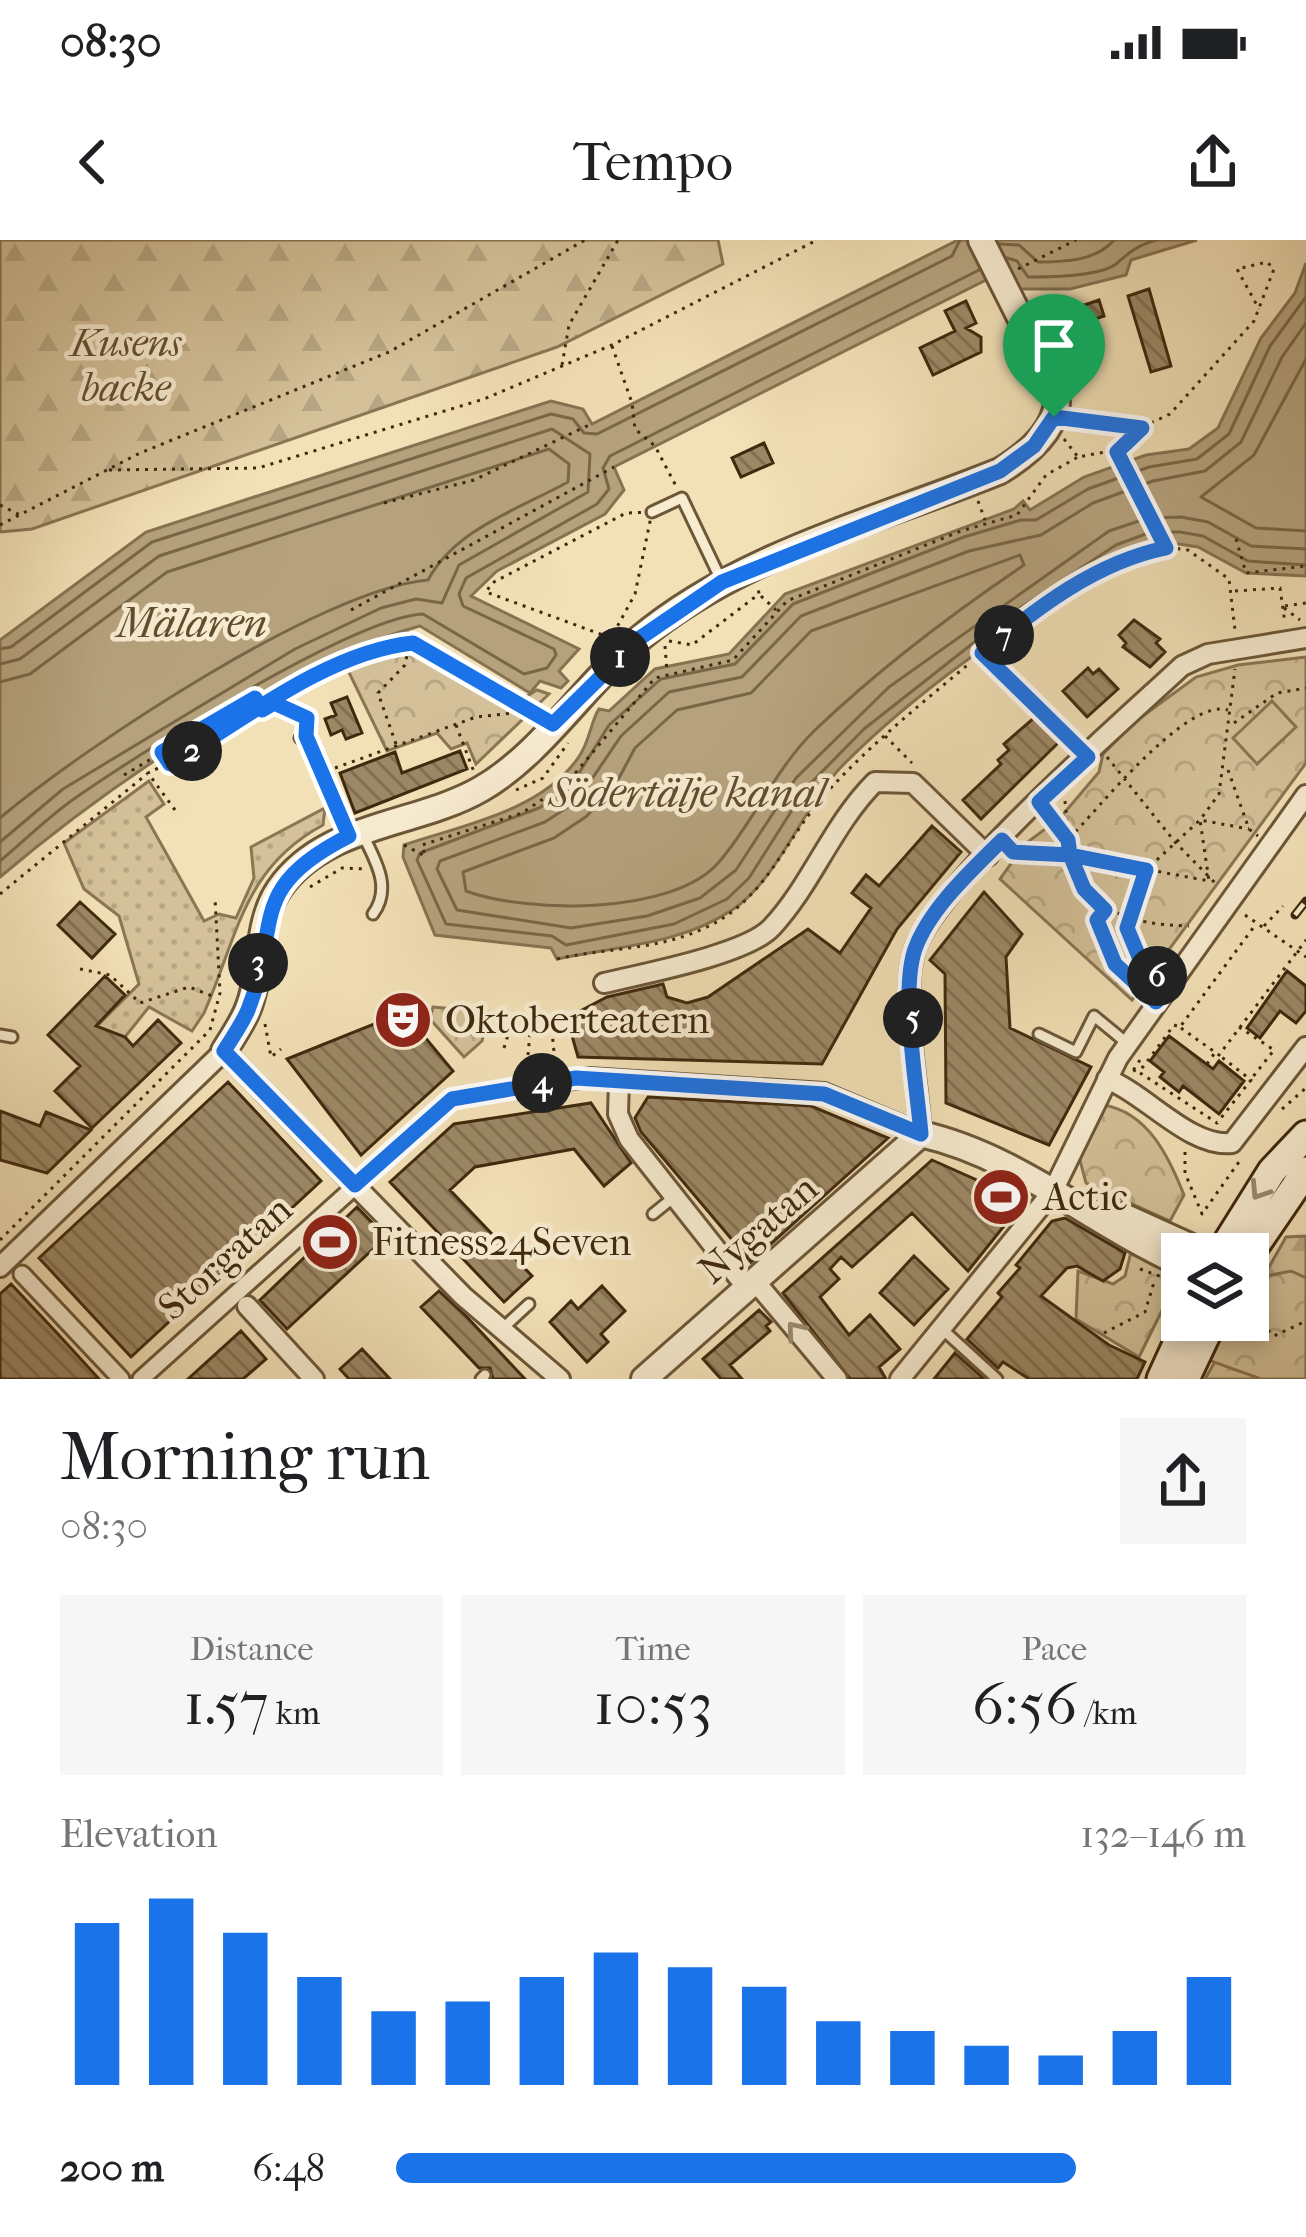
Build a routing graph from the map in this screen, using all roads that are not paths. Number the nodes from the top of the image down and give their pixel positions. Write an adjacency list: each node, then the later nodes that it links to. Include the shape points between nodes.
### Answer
1 (981, 240): 3 (street, via 1057,391 1052,419 1018,460)
2 (652, 512): 3 (lane, via 682,498)
3 (722, 582): 9 (street, via 543,717 510,769 481,789)
4 (1306, 638): 7 (street, via 1222,651 1182,667)
5 (982, 653): 7 (lane)
6 (303, 737): 9 (lane, via 324,789)
7 (1093, 752): 10 (street)
8 (1306, 795): 14 (street)
9 (356, 834): 11 (lane, via 383,893); 16 (street, via 279,889 248,1010)
10 (995, 848): 12 (street, via 913,784 874,782 845,812 770,931 708,957); 20 (street, via 937,910 915,950)
11 (373, 914)
12 (604, 983)
13 (1039, 1034): 14 (lane, via 1076,1052 1094,1016)
14 (1128, 1044): 18 (street)
15 (1306, 1047): 18 (street, via 1232,1143 1202,1138 1132,1079)
16 (224, 1051): 23 (street); 31 (street)
17 (589, 1078): 19 (street); 23 (street, Storgatan, via 464,1095)
18 (1107, 1078): 24 (street)
19 (619, 1081): 20 (street, via 824,1094); 25 (street, via 618,1114 629,1139)
20 (921, 1134): 24 (street); 33 (street, Nygatan)
21 (1306, 1135): 27 (main road, one-way to 27)
22 (1306, 1171): 28 (main road)
23 (355, 1185): 34 (street, Storgatan); 36 (street)
24 (1053, 1191): 29 (street); 30 (street); 37 (street)
25 (674, 1197): 26 (lane); 33 (street)
26 (653, 1214)
27 (1233, 1233)
28 (1264, 1233)
29 (1161, 1234)
30 (1161, 1252)
31 (0, 1267)
32 (22, 1274): 42 (street)
33 (750, 1284): 46 (street, Nygatan); 47 (street, one-way to 33)
34 (242, 1299): 43 (street, Storgatan); 44 (street)
35 (529, 1304): 36 (lane)
36 (503, 1328): 40 (street)
37 (941, 1328): 48 (street); 49 (lane)
38 (1178, 1341): 50 (main road)
39 (1204, 1341): 51 (main road)
40 (522, 1342): 41 (lane); 45 (street)
41 (505, 1358)
42 (121, 1379)
43 (141, 1379)
44 (314, 1379)
45 (560, 1379)
46 (644, 1379)
47 (837, 1379)
48 (900, 1379)
49 (996, 1379)
50 (1161, 1379)
51 (1185, 1379)

